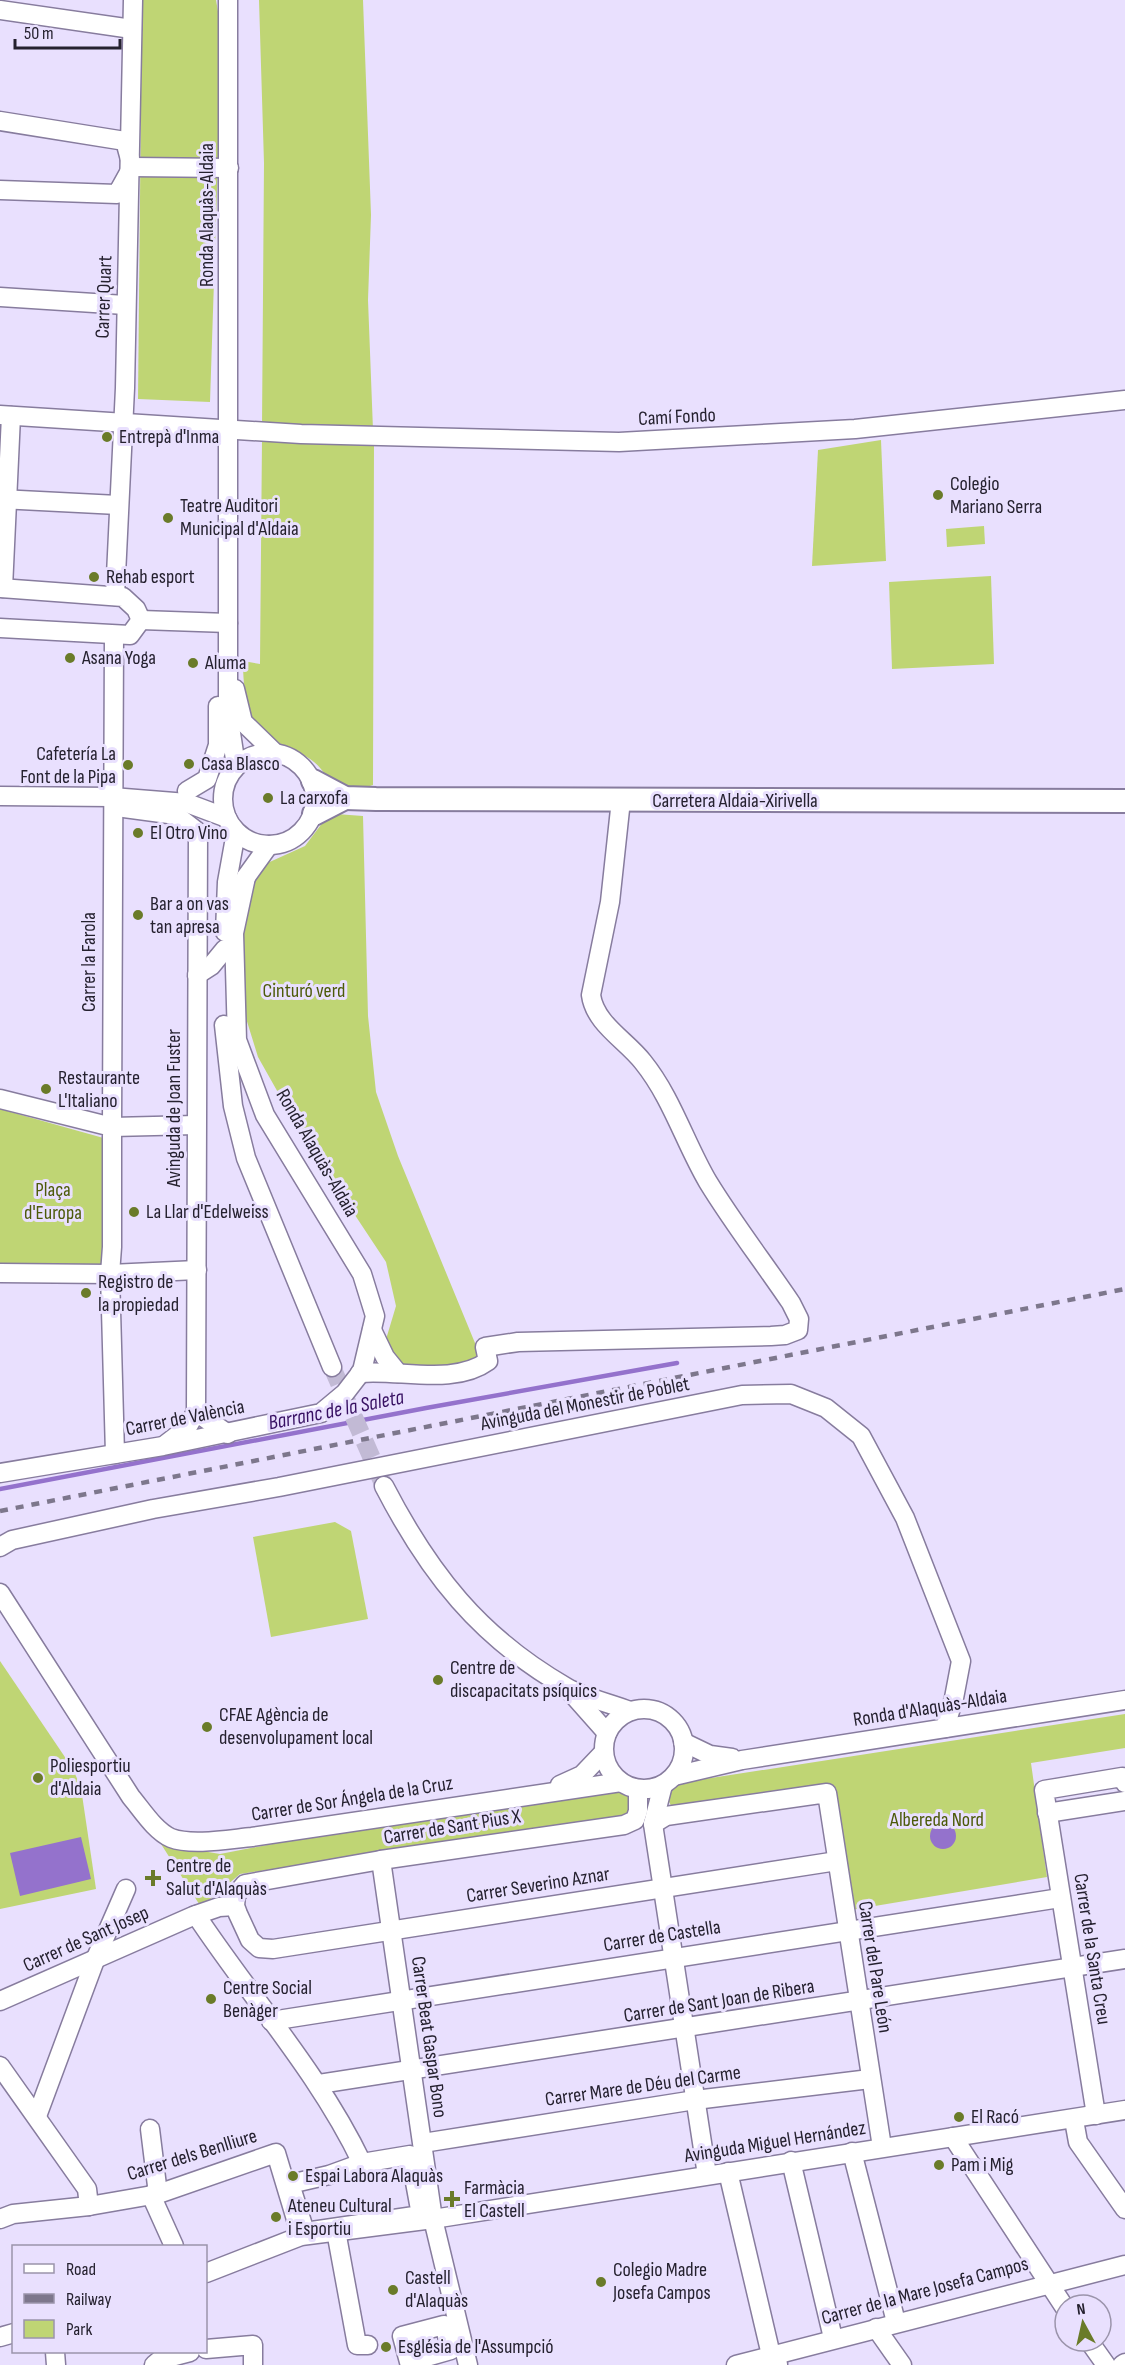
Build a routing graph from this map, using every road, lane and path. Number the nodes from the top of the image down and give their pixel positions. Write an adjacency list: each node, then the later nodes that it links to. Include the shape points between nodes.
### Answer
1 (133, 0): 4 (street, Carrer Quart)
2 (228, 0): 7 (street, Ronda Alaquàs-Aldaia)
3 (0, 10): 4 (street)
4 (132, 29): 6 (street, Carrer Quart)
5 (0, 121): 6 (street, via 125,141)
6 (132, 167): 7 (street); 8 (street, via 117,194); 10 (street, Carrer Quart)
7 (229, 168): 14 (street, Ronda Alaquàs-Aldaia)
8 (0, 190)
9 (0, 297): 10 (street)
10 (125, 305): 13 (street, Carrer Quart)
11 (1125, 400): 14 (street, Camí Fondo, via 855,429 619,442)
12 (6, 416): 13 (street, Camí Fondo); 15 (street)
13 (123, 422): 14 (street, Camí Fondo); 16 (street, Carrer Quart)
14 (229, 429): 20 (street)
15 (4, 500): 16 (street); 17 (street)
16 (118, 506): 18 (street, Carrer Quart)
17 (2, 588): 18 (street)
18 (115, 596): 19 (street, via 123,597 136,609)
19 (141, 620): 20 (street); 22 (street, via 130,635)
20 (228, 623): 23 (street)
21 (0, 628): 22 (street)
22 (114, 636): 29 (street)
23 (228, 664): 24 (street, via 243,722); 25 (street); 27 (street, via 218,692 218,745 207,779)
24 (274, 752): 25 (street, via 253,755); 26 (street, via 298,762)
25 (231, 773): 27 (street); 34 (street, via 223,802)
26 (313, 781): 30 (main road, Carretera Aldaia-Xirivella); 33 (street)
27 (188, 791): 29 (street)
28 (0, 796): 29 (street)
29 (112, 797): 34 (street, via 188,802); 39 (street, Avinguda de Joan Fuster, via 124,808 176,815 198,832); 42 (street, Carrer la Farola)
30 (345, 798): 31 (main road, Carretera Aldaia-Xirivella); 33 (main road, Carretera Aldaia-Xirivella)
31 (621, 800): 32 (main road, Carretera Aldaia-Xirivella); 49 (street, via 610,902 592,1005 657,1079 708,1182 791,1302 799,1319 798,1330 785,1335 518,1342 485,1347 488,1361 478,1369 409,1376)
32 (1125, 801)
33 (314, 814): 35 (street, via 294,839)
34 (232, 825): 35 (street, via 250,842); 37 (street, Ronda Alaquàs-Aldaia)
35 (269, 845): 36 (street, Ronda Alaquàs-Aldaia)
36 (246, 877): 37 (street, Ronda Alaquàs-Aldaia); 46 (street, Ronda Alaquàs-Aldaia, via 234,933 237,1040 265,1115 362,1274 375,1316)
37 (225, 929): 38 (street, Ronda Alaquàs-Aldaia)
38 (225, 949): 39 (street); 47 (street, Ronda Alaquàs-Aldaia, via 224,1027 233,1106 244,1147)
39 (197, 975): 41 (street, Avinguda de Joan Fuster)
40 (0, 1099): 42 (street)
41 (196, 1125): 42 (street); 43 (street, Avinguda de Joan Fuster)
42 (112, 1127): 45 (street)
43 (197, 1270): 45 (street); 50 (street, Avinguda de Joan Fuster)
44 (0, 1273): 45 (street)
45 (110, 1274): 53 (street)
46 (372, 1330): 48 (street, Ronda Alaquàs-Aldaia); 49 (street)
47 (332, 1367)
48 (360, 1373): 49 (street); 51 (street, Carrer de València, via 345,1393 321,1413)
49 (398, 1373)
50 (196, 1412): 51 (street); 52 (street, via 187,1428)
51 (228, 1434): 52 (street, Carrer de València)
52 (163, 1446): 53 (street, Carrer de València)
53 (115, 1454): 54 (street, Carrer de València)
54 (0, 1473)
55 (384, 1486): 58 (street, Ronda d'Alaquàs-Aldaia, via 411,1538 473,1618)
56 (0, 1547): 61 (street, Avinguda del Monestir de Poblet, via 12,1540 153,1509 279,1488 742,1395 791,1394 826,1408 861,1436 904,1518 961,1660)
57 (0, 1593): 69 (street, Carrer de Sor Ángela de la Cruz, via 131,1797 171,1838 205,1841 252,1837)
58 (567, 1688): 60 (street, Ronda d'Alaquàs-Aldaia); 62 (street, Ronda d'Alaquàs-Aldaia)
59 (1125, 1700): 61 (street, Ronda d'Alaquàs-Aldaia)
60 (630, 1711): 62 (street); 63 (street, Ronda d'Alaquàs-Aldaia, via 644,1709 664,1715 679,1729)
61 (945, 1728): 65 (street, Ronda d'Alaquàs-Aldaia)
62 (607, 1733): 64 (street)
63 (684, 1742): 65 (street, Ronda d'Alaquàs-Aldaia, via 710,1755); 66 (street, via 684,1754)
64 (603, 1753): 68 (street, via 612,1774); 69 (street, Carrer de Sor Ángela de la Cruz, via 582,1775)
65 (742, 1760): 66 (street, Ronda d'Alaquàs-Aldaia)
66 (668, 1780): 68 (street, Ronda d'Alaquàs-Aldaia); 72 (street)
67 (1123, 1780): 71 (street, Carrer de la Santa Creu, via 1044,1790)
68 (630, 1786): 69 (street, Carrer de Sor Ángela de la Cruz); 73 (street, Carrer de Sant Pius X, via 638,1811 635,1820 624,1825)
69 (539, 1794)
70 (1125, 1801): 71 (street)
71 (1047, 1814): 77 (street, Carrer de la Santa Creu)
72 (653, 1824): 74 (street, Carrer del Pare León, via 666,1816 827,1793); 75 (street)
73 (381, 1860): 78 (street, Carrer de Sant Pius X, via 245,1884 236,1895); 81 (street, Carrer Beat Gaspar Bono)
74 (837, 1861): 75 (street, Carrer Severino Aznar); 80 (street, Carrer del Pare León)
75 (663, 1888): 81 (street, Carrer Severino Aznar); 82 (street)
76 (126, 1889): 84 (street)
77 (1060, 1898): 80 (street, Carrer de Castella); 85 (street, Carrer de la Santa Creu)
78 (235, 1906): 79 (street, Carrer de Sant Josep); 81 (street, Carrer Severino Aznar, via 250,1940 259,1948)
79 (196, 1915): 84 (street, Carrer de Sant Josep); 89 (street)
80 (847, 1929): 82 (street, Carrer de Castella); 88 (street, Carrer del Pare León)
81 (391, 1931): 86 (street, Carrer Beat Gaspar Bono)
82 (673, 1958): 86 (street, Carrer de Castella); 90 (street)
83 (1125, 1959): 85 (street, Carrer de Sant Joan de Ribera)
84 (95, 1960): 87 (street, Carrer de Sant Josep); 98 (street)
85 (1073, 1968): 88 (street, Carrer de Sant Joan de Ribera); 97 (street, Carrer de la Santa Creu)
86 (401, 2000): 89 (street, Carrer de Castella); 92 (street, Carrer Beat Gaspar Bono)
87 (0, 2001)
88 (858, 2003): 90 (street, Carrer de Sant Joan de Ribera); 93 (street, Carrer del Pare León)
89 (271, 2021): 94 (street)
90 (684, 2029): 92 (street, Carrer de Sant Joan de Ribera); 95 (street)
91 (0, 2066): 98 (street)
92 (412, 2071): 94 (street, Carrer de Sant Joan de Ribera); 102 (street, Carrer Beat Gaspar Bono)
93 (870, 2079): 95 (street, Carrer Mare de Déu del Carme); 103 (street, Carrer del Pare León)
94 (319, 2084): 106 (street)
95 (696, 2100): 102 (street, Carrer Mare de Déu del Carme); 108 (street)
96 (1125, 2110): 97 (street, Avinguda Miguel Hernández)
97 (1096, 2115): 99 (street, Avinguda Miguel Hernández)
98 (37, 2116): 112 (street, via 87,2189)
99 (1074, 2120): 101 (street, Avinguda Miguel Hernández); 110 (street, via 1078,2142)
100 (150, 2129): 111 (street)
101 (953, 2138): 103 (street, Avinguda Miguel Hernández); 121 (street)
102 (423, 2143): 115 (street, Carrer Beat Gaspar Bono)
103 (882, 2147): 104 (street, Avinguda Miguel Hernández)
104 (852, 2152): 105 (street, Avinguda Miguel Hernández); 123 (street)
105 (791, 2161): 107 (street, Avinguda Miguel Hernández); 126 (street)
106 (362, 2163): 106 (street, via 410,2155 421,2216 305,2232 290,2184)
107 (728, 2172): 108 (street, Avinguda Miguel Hernández); 130 (street)
108 (707, 2175): 115 (street, Avinguda Miguel Hernández)
109 (1125, 2178): 110 (street)
110 (1107, 2181): 113 (street)
111 (154, 2194): 112 (street, Carrer dels Benlliure); 117 (street, Carrer dels Benlliure, via 276,2152); 118 (street)
112 (89, 2206): 114 (street, Carrer dels Benlliure, via 13,2214)
113 (1125, 2209)
114 (0, 2219)
115 (433, 2219): 116 (street, Avinguda Miguel Hernández); 124 (street, Carrer Beat Gaspar Bono)
116 (336, 2231): 117 (street, Avinguda Miguel Hernández); 127 (street, via 357,2345)
117 (302, 2236): 120 (street, Avinguda Miguel Hernández)
118 (173, 2245)
119 (1125, 2265): 121 (street, Carrer de la Mare Josefa Campos)
120 (207, 2273)
121 (1047, 2283): 122 (street); 123 (street, Carrer de la Mare Josefa Campos)
122 (1054, 2293)
123 (896, 2322): 125 (street, Carrer de la Mare Josefa Campos)
124 (452, 2327): 124 (street, via 444,2325 402,2336 409,2362 451,2350); 133 (street)
125 (876, 2328): 126 (street, Carrer de la Mare Josefa Campos); 135 (street)
126 (833, 2338): 130 (street, Carrer de la Mare Josefa Campos)
127 (368, 2345)
128 (207, 2349): 132 (street, via 253,2345)
129 (186, 2353): 131 (street)
130 (775, 2360): 134 (street, Carrer de la Mare Josefa Campos)
131 (154, 2365)
132 (253, 2365)
133 (468, 2365)
134 (736, 2365)
135 (902, 2365)

